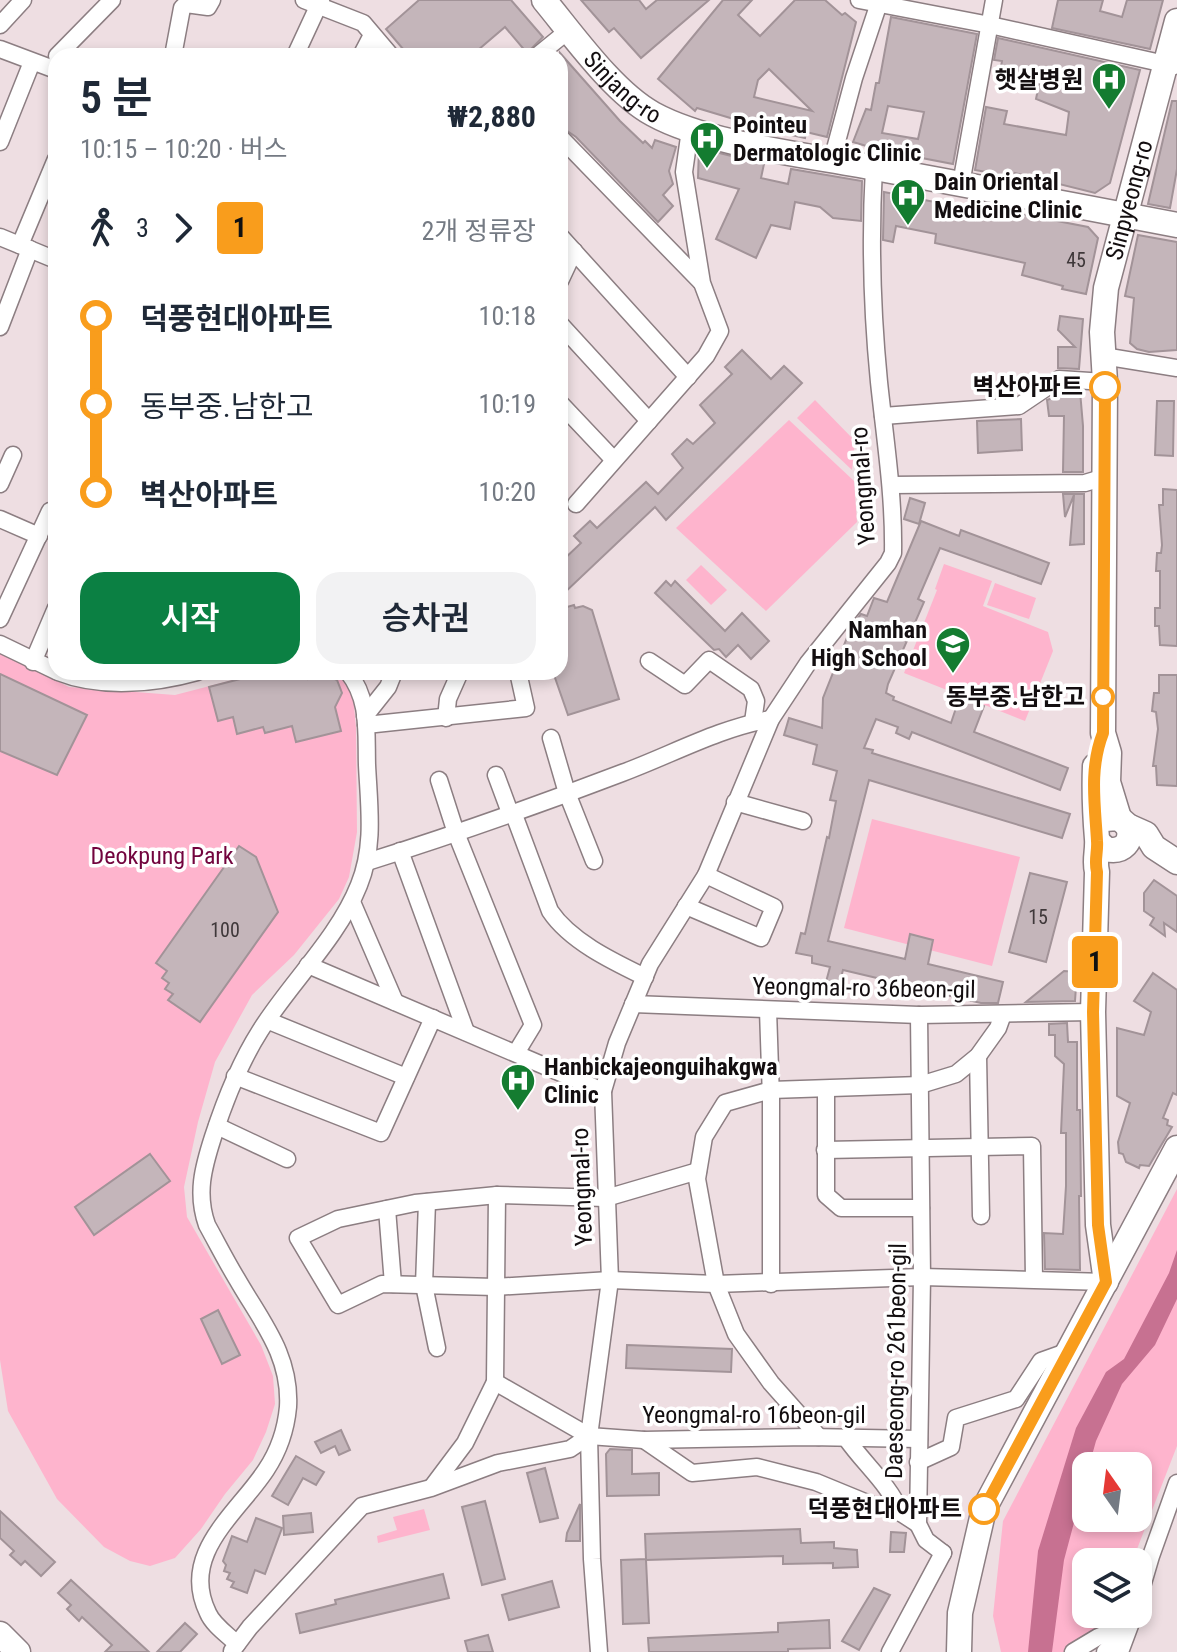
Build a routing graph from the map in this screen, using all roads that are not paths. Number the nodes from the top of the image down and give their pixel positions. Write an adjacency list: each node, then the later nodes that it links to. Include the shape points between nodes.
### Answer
1 (112, 0): 14 (street)
2 (212, 0): 15 (street, via 208,7 182,8)
3 (544, 0): 12 (street, Sinjang-ro)
4 (859, 0): 8 (street)
5 (994, 0): 11 (street)
6 (21, 1): 10 (street)
7 (314, 2): 13 (street, via 355,18); 16 (street)
8 (879, 2): 11 (street); 27 (street)
9 (1177, 21): 23 (street, Sinpyeong-ro)
10 (0, 25)
11 (990, 25): 23 (street); 30 (street)
12 (569, 30): 19 (street); 24 (street, Sinjang-ro, via 637,104)
13 (372, 35): 17 (street); 18 (street)
14 (63, 48)
15 (174, 48)
16 (298, 48)
17 (365, 48)
18 (384, 48)
19 (547, 48)
20 (0, 49): 21 (street)
21 (48, 62)
22 (48, 64): 25 (street)
23 (1170, 66): 31 (street, Sinpyeong-ro)
24 (690, 130): 27 (street, Sinjang-ro); 39 (street, via 684,172)
25 (0, 142)
26 (568, 145): 39 (street)
27 (832, 160): 28 (street, Sinjang-ro)
28 (874, 167): 30 (street, Sinjang-ro); 47 (street, Yeongmal-ro, via 872,267)
29 (48, 182): 35 (street)
30 (961, 184): 31 (street, Sinjang-ro)
31 (1125, 214): 32 (street, Sinjang-ro); 42 (street, Sinpyeong-ro, via 1106,288)
32 (1177, 225)
33 (0, 237): 35 (street)
34 (568, 245): 36 (street)
35 (25, 247): 37 (street); 40 (street)
36 (574, 251): 38 (street); 44 (street)
37 (48, 257)
38 (568, 264)
39 (702, 283): 44 (street, via 720,331)
40 (0, 327)
41 (568, 333): 48 (street)
42 (1103, 356): 43 (street); 45 (street, Sinpyeong-ro)
43 (1177, 368)
44 (688, 377): 48 (street)
45 (1105, 382): 47 (street, via 1059,379 1019,406); 51 (street, Sinpyeong-ro)
46 (568, 411): 50 (street)
47 (883, 416): 53 (street, Yeongmal-ro)
48 (649, 421): 50 (street)
49 (13, 455): 52 (street)
50 (613, 459): 54 (street)
51 (1105, 477): 53 (street, via 1085,483); 80 (street, Sinpyeong-ro, via 1103,733 1095,754)
52 (0, 484)
53 (892, 485): 69 (street, Yeongmal-ro, via 893,553 888,563)
54 (576, 504)
55 (48, 516): 57 (street)
56 (0, 519): 57 (street)
57 (39, 536): 58 (street)
58 (0, 619)
59 (48, 627): 62 (street)
60 (0, 644): 62 (street)
61 (649, 661): 71 (street, via 685,685 709,660 751,689 756,701)
62 (33, 662): 63 (street)
63 (48, 668)
64 (354, 680): 70 (street, via 361,689)
65 (391, 680): 70 (street)
66 (456, 680): 68 (street)
67 (520, 680): 68 (street, via 526,708)
68 (446, 718): 70 (street)
69 (771, 719): 71 (street); 76 (street, Yeongmal-ro)
70 (366, 720): 83 (street, via 371,827)
71 (753, 722): 75 (street)
72 (551, 738): 75 (street)
73 (496, 775): 77 (street)
74 (439, 780): 79 (street)
75 (567, 793): 77 (street); 82 (street)
76 (735, 802): 78 (street); 85 (street, Yeongmal-ro)
77 (513, 812): 79 (street); 89 (street, via 559,925)
78 (803, 821)
79 (456, 833): 81 (street); 99 (street, via 533,1025)
80 (1114, 835): 84 (street, via 1146,834 1154,847); 93 (street, Sinpyeong-ro, via 1094,860)
81 (400, 851): 83 (street); 98 (street)
82 (594, 861)
83 (367, 862): 86 (street)
84 (1177, 862)
85 (706, 875): 87 (street, Yeongmal-ro); 87 (street, via 774,907 761,938)
86 (352, 902): 88 (street); 90 (street)
87 (686, 906): 89 (street, Yeongmal-ro)
88 (308, 965): 90 (street); 97 (street)
89 (645, 977): 91 (street, Yeongmal-ro)
90 (395, 1002): 96 (street)
91 (633, 1004): 92 (street, Yeongmal-ro 36beon-gil); 106 (street, Yeongmal-ro)
92 (768, 1010): 95 (street, Yeongmal-ro 36beon-gil); 104 (street)
93 (1093, 1012): 94 (street, Yeongmal-ro 36beon-gil); 123 (street, Sinpyeong-ro, via 1098,1225)
94 (1003, 1014): 95 (street, Yeongmal-ro 36beon-gil); 100 (street)
95 (919, 1015): 103 (street, Daeseong-ro 261beon-gil)
96 (433, 1018): 98 (street); 102 (street)
97 (269, 1021): 101 (street); 102 (street)
98 (466, 1032): 99 (street)
99 (516, 1053): 106 (street)
100 (978, 1056): 103 (street, via 956,1074); 109 (street)
101 (235, 1076): 102 (street, via 381,1133); 107 (street)
102 (406, 1077)
103 (920, 1085): 105 (street); 111 (street, Daeseong-ro 261beon-gil)
104 (771, 1090): 105 (street); 113 (street, via 725,1103 704,1137); 126 (street)
105 (826, 1090): 110 (street)
106 (603, 1091): 115 (street, Yeongmal-ro)
107 (217, 1126): 112 (street); 149 (street, via 200,1182 201,1209 276,1342 288,1406 283,1436 267,1469 204,1553 202,1597 209,1616)
108 (1177, 1148): 123 (street)
109 (981, 1149): 111 (street); 119 (street); 121 (street, via 1032,1146)
110 (825, 1150): 111 (street); 117 (street, Daeseong-ro 261beon-gil, via 826,1195 841,1208)
111 (921, 1150): 117 (street, Daeseong-ro 261beon-gil)
112 (287, 1159)
113 (698, 1171): 115 (street); 125 (street)
114 (497, 1195): 115 (street); 116 (street); 128 (street)
115 (606, 1198): 122 (street, Yeongmal-ro)
116 (427, 1202): 118 (street); 127 (street)
117 (921, 1208): 120 (street, Daeseong-ro 261beon-gil)
118 (387, 1209): 124 (street); 124 (street, via 338,1219 298,1238 338,1305)
119 (981, 1216)
120 (922, 1277): 121 (street); 126 (street); 135 (street, Daeseong-ro 261beon-gil)
121 (1034, 1279): 123 (street)
122 (610, 1280): 125 (street); 128 (street); 132 (street, Yeongmal-ro)
123 (1106, 1282): 130 (street)
124 (393, 1284): 127 (street)
125 (716, 1284): 126 (street); 133 (street, via 736,1334)
126 (771, 1284)
127 (424, 1285): 128 (street); 129 (street)
128 (495, 1287): 131 (street)
129 (437, 1348)
130 (1069, 1351): 137 (street, via 1041,1361 1016,1399 956,1418 951,1447); 143 (street, via 984,1509)
131 (495, 1382): 132 (street); 139 (street, via 465,1443)
132 (589, 1436): 136 (street, Yeongmal-ro 16beon-gil); 139 (street, via 570,1449 498,1463); 151 (street, Yeongmal-ro)
133 (819, 1437): 134 (street, Yeongmal-ro 16beon-gil); 136 (street, Yeongmal-ro 16beon-gil)
134 (846, 1438): 135 (street, Yeongmal-ro 16beon-gil); 140 (street, via 893,1493)
135 (919, 1439): 137 (street, Daeseong-ro 261beon-gil)
136 (644, 1440): 140 (street, via 692,1473 757,1467)
137 (918, 1462): 141 (street, Daeseong-ro 261beon-gil)
138 (1177, 1483): 144 (street)
139 (431, 1488): 149 (street, via 362,1506)
140 (901, 1513): 141 (street)
141 (918, 1524): 142 (street, via 926,1540)
142 (943, 1553): 143 (street); 152 (street)
143 (973, 1553): 153 (street, via 960,1613)
144 (1152, 1553)
145 (1122, 1628): 148 (street)
146 (1129, 1628): 155 (street)
147 (0, 1634): 150 (street)
148 (1102, 1644): 154 (street)
149 (234, 1648)
150 (18, 1652)
151 (599, 1652)
152 (890, 1652)
153 (959, 1652)
154 (1073, 1652)
155 (1120, 1652)

